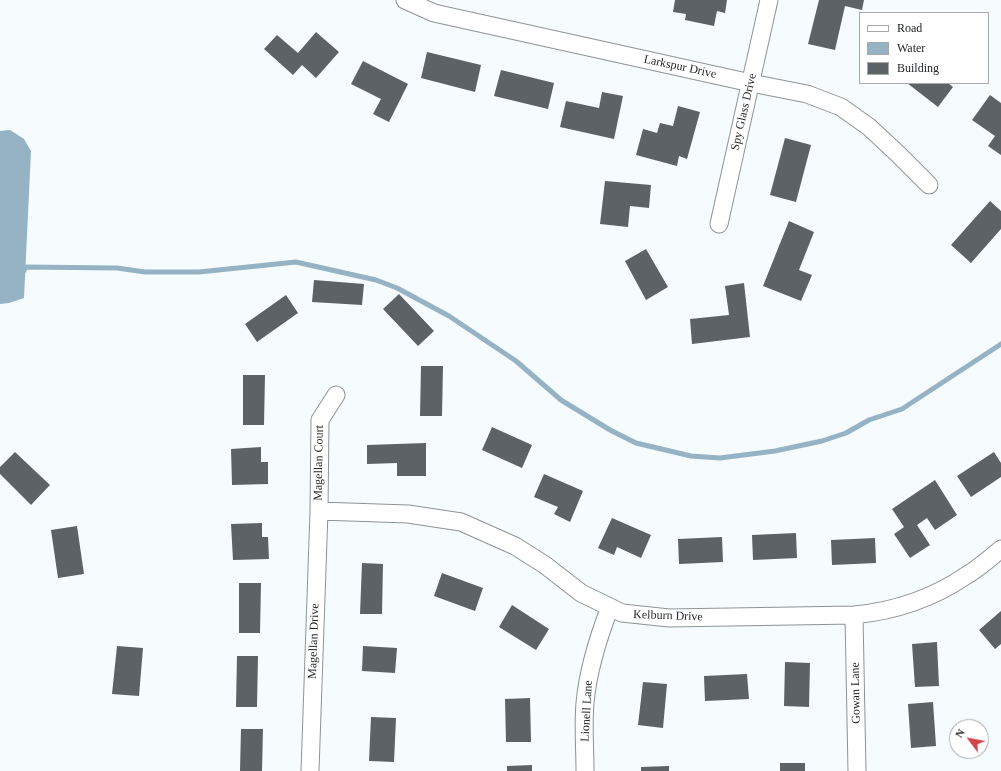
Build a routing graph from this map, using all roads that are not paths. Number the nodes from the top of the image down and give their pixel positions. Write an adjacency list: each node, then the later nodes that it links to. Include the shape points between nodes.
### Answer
1 (405, 0): 3 (street, Larkspur Drive, via 434,13)
2 (769, 0): 3 (street, Spy Glass Drive)
3 (751, 83): 4 (street, Larkspur Drive, via 807,94 841,108 869,127); 5 (street, Spy Glass Drive)
4 (929, 185)
5 (719, 224)
6 (336, 395): 7 (street, Magellan Court, via 320,420)
7 (319, 512): 9 (street, Kelburn Drive, via 408,514 461,522 515,546 581,593); 11 (street, Magellan Drive)
8 (1001, 549): 10 (street, Kelburn Drive, via 968,575 927,598 880,612)
9 (610, 607): 10 (street, Kelburn Drive, via 622,613 669,618); 12 (street, Lionell Lane, via 599,635 589,675 585,704)
10 (854, 615): 13 (street, Gowan Lane)
11 (310, 771)
12 (585, 771)
13 (858, 771)

